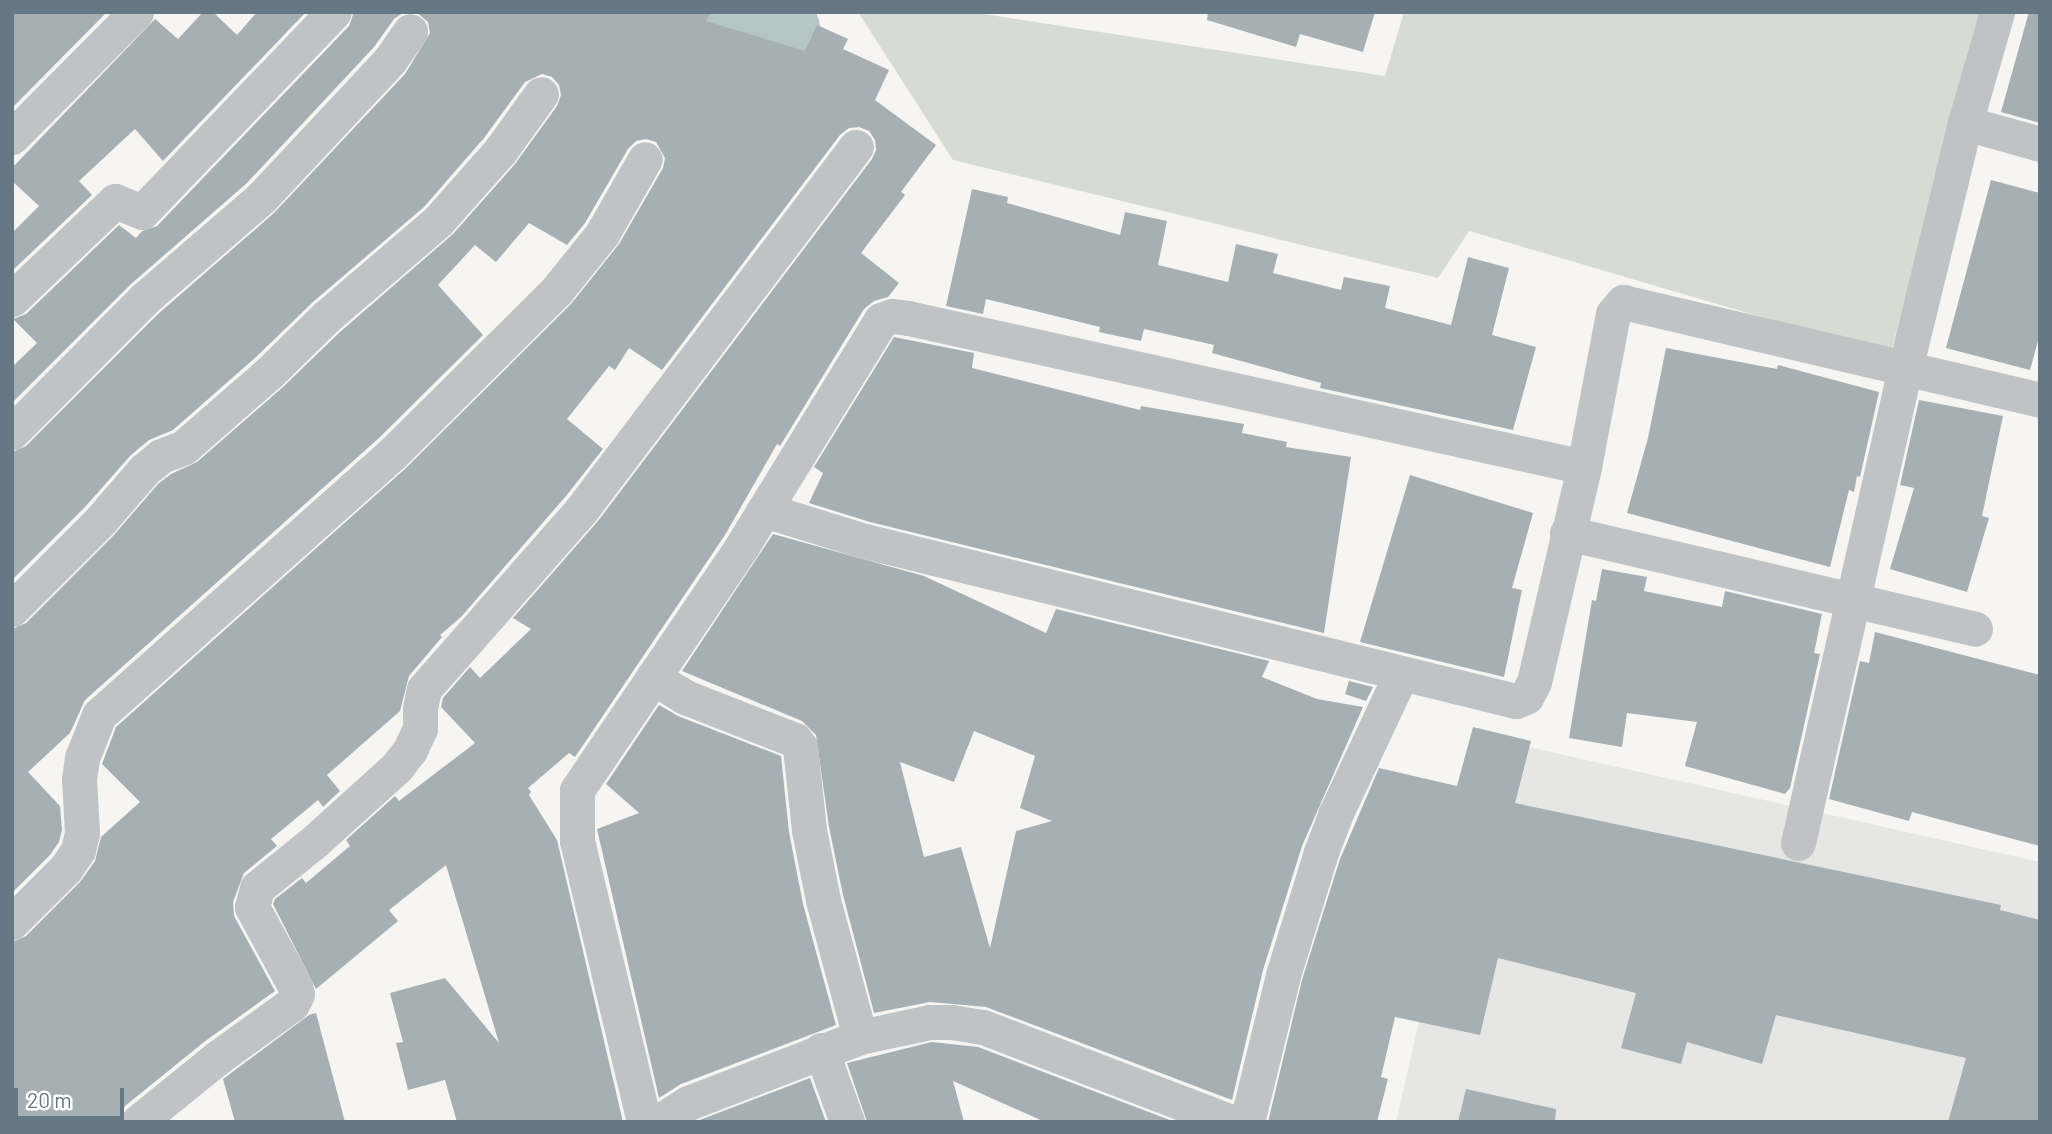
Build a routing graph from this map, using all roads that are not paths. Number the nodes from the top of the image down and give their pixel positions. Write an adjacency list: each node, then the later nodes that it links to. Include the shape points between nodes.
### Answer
1 (136, 12): 7 (street)
2 (334, 12): 11 (street, via 142,212 115,201)
3 (1997, 12): 6 (street)
4 (410, 31): 14 (street, via 390,60 261,198 144,299)
5 (541, 93): 19 (street, via 500,151 439,221 184,447 161,456 144,470)
6 (1965, 123): 8 (street); 12 (street)
7 (12, 137)
8 (2040, 144)
9 (856, 147): 27 (street, via 582,509 424,689 420,729 397,767 257,888 252,907 295,986 292,1004)
10 (645, 159): 24 (street, via 602,234 557,290 393,453 99,715 82,758 78,850)
11 (12, 299)
12 (1905, 369): 13 (street); 15 (street, via 1623,302 1613,314); 18 (street)
13 (2040, 400)
14 (12, 432)
15 (1584, 467): 16 (street, via 892,316 881,320); 17 (street)
16 (764, 510): 21 (street, via 879,544); 22 (street)
17 (1567, 533): 18 (street); 21 (street, via 1534,682 1526,697 1504,701)
18 (1851, 600): 20 (street); 23 (street)
19 (12, 609)
20 (1975, 629)
21 (1401, 674): 32 (street, via 1321,852 1283,975)
22 (653, 677): 25 (street, via 685,697 795,740 800,747 823,901); 28 (street, via 577,790 577,841)
23 (1798, 843)
24 (12, 922)
25 (860, 1037): 26 (street); 31 (street, via 930,1022 983,1027)
26 (821, 1050): 29 (street, via 688,1103); 30 (street)
27 (138, 1122)
28 (644, 1122)
29 (658, 1122)
30 (846, 1122)
31 (1232, 1122)
32 (1247, 1122)

